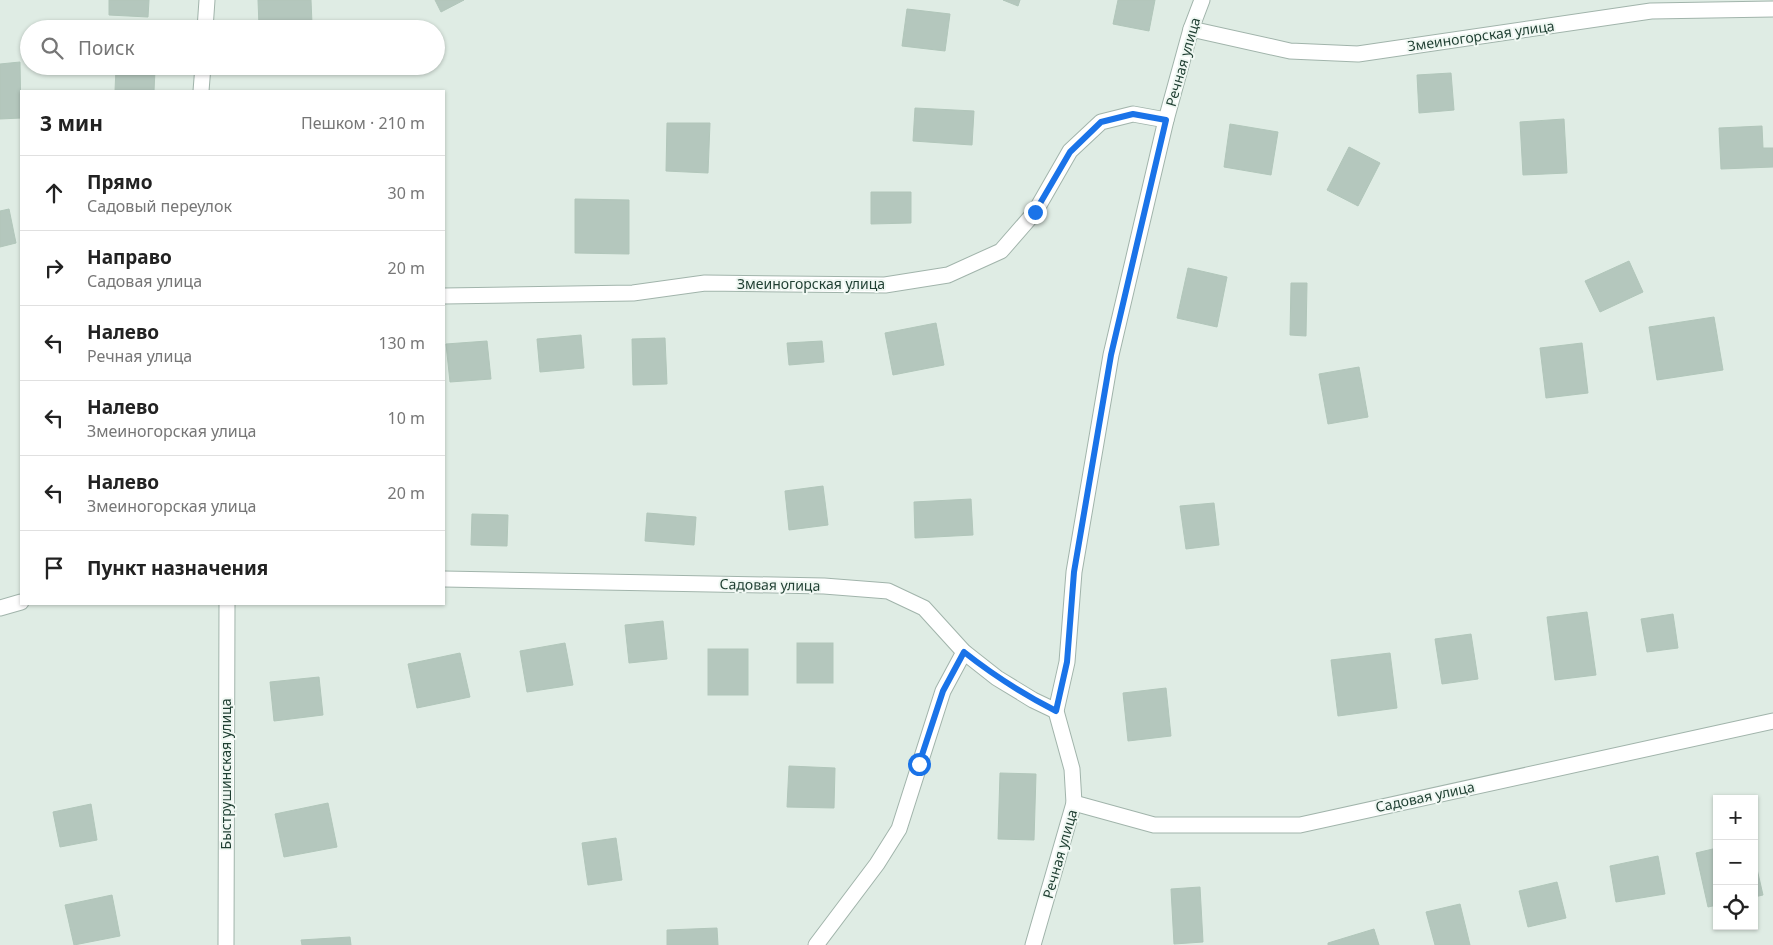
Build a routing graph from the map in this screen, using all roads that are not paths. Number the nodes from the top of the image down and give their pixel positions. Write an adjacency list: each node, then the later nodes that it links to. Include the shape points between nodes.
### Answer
1 (207, 0): 5 (street)
2 (1202, 0): 6 (street, Речная улица)
3 (1649, 5): 4 (street, Змеиногорская улица); 6 (street, Змеиногорская улица, via 1358,54 1290,51)
4 (1773, 9)
5 (206, 20)
6 (1191, 29): 9 (street, Речная улица)
7 (202, 75): 8 (street)
8 (201, 90)
9 (1166, 120): 10 (street, Змеиногорская улица, via 1133,114 1101,122 1070,152 1035,212 1001,251 948,275 885,286 705,283 633,292); 16 (street, Речная улица, via 1111,355 1074,572 1067,662)
10 (445, 296)
11 (445, 579): 15 (street, Садовая улица, via 824,586 888,592 924,608)
12 (20, 602): 14 (street)
13 (227, 605): 19 (street, Быструшинская улица)
14 (0, 608)
15 (964, 652): 16 (street, Садовая улица, via 997,678); 20 (street, via 943,691 899,830)
16 (1056, 711): 18 (street, Речная улица, via 1072,769)
17 (1773, 720): 18 (street, Садовая улица, via 1300,825 1154,825)
18 (1074, 804): 21 (street, Речная улица)
19 (226, 945)
20 (816, 945)
21 (1033, 945)

